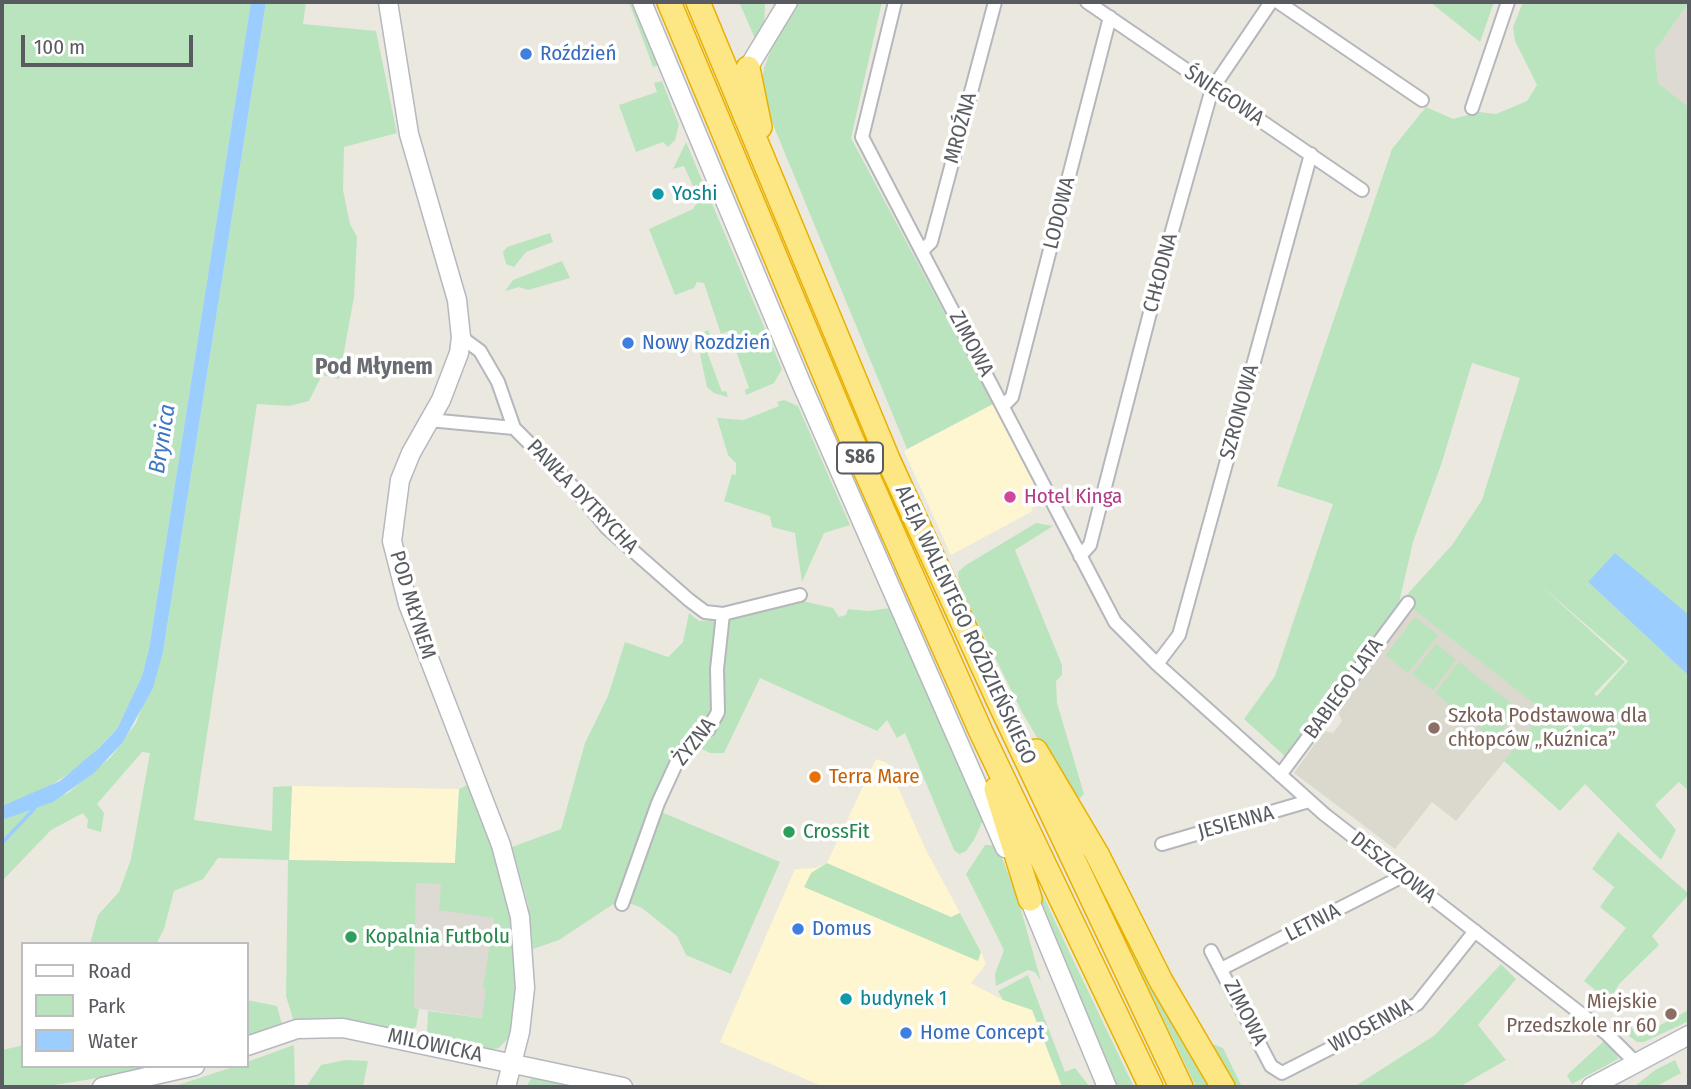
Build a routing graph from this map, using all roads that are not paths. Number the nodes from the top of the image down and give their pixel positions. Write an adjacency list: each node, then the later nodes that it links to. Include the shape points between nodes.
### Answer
1 (387, 2): 21 (street, POD MŁYNEM, via 409,134 457,300)
2 (642, 2): 36 (street, via 802,385)
3 (669, 2): 31 (highway, ALEJA WALENTEGO ROŹDZIEŃSKIEGO / S86, via 846,427)
4 (698, 2): 18 (highway, ALEJA WALENTEGO ROŹDZIEŃSKIEGO / S86)
5 (788, 2): 13 (street)
6 (895, 2): 20 (street, ZIMOWA, via 862,137)
7 (995, 2): 20 (street, MROŹNA, via 931,242)
8 (1087, 2): 12 (street, ŚNIEGOWA)
9 (1271, 2): 14 (street, CHŁODNA)
10 (1278, 2): 15 (street)
11 (1508, 2): 16 (street)
12 (1110, 17): 14 (street, ŚNIEGOWA); 22 (street, LODOWA, via 1012,397)
13 (748, 68): 18 (highway)
14 (1212, 89): 17 (street, ŚNIEGOWA); 25 (street, CHŁODNA, via 1090,545)
15 (1422, 100)
16 (1472, 108)
17 (1311, 154): 19 (street, ŚNIEGOWA); 29 (street, SZRONOWA, via 1179,635)
18 (771, 181): 30 (highway, ALEJA WALENTEGO ROŹDZIEŃSKIEGO / S86, via 888,459)
19 (1362, 190)
20 (922, 251): 22 (street, ZIMOWA)
21 (461, 337): 23 (street, POD MŁYNEM, via 452,374); 24 (street, PAWŁA DYTRYCHA, via 480,351 498,382)
22 (1003, 405): 25 (street, ZIMOWA)
23 (429, 420): 24 (street, PAWŁA DYTRYCHA); 44 (street, POD MŁYNEM, via 400,480 393,541 408,604 501,845 520,917 525,988)
24 (514, 428): 28 (street, PAWŁA DYTRYCHA, via 607,528 705,612)
25 (1080, 555): 29 (street, ZIMOWA, via 1115,622)
26 (800, 595): 28 (street)
27 (1408, 603): 32 (street, BABIEGO LATA)
28 (723, 614): 37 (street, ŻYZNA, via 718,712 708,730 681,753)
29 (1157, 664): 32 (street, DESZCZOWA)
30 (997, 698): 52 (highway, ALEJA WALENTEGO ROŹDZIEŃSKIEGO / S86); 53 (highway, via 1040,756 1097,854 1161,981)
31 (981, 732): 36 (highway); 51 (highway, ALEJA WALENTEGO ROŹDZIEŃSKIEGO / S86)
32 (1280, 775): 33 (street, DESZCZOWA)
33 (1309, 801): 34 (street, JESIENNA); 35 (street, DESZCZOWA)
34 (1162, 844)
35 (1403, 876): 38 (street, DESZCZOWA); 40 (street, LETNIA)
36 (1030, 899): 50 (street)
37 (622, 904)
38 (1475, 931): 43 (street, DESZCZOWA, via 1607,1034); 46 (street, WIOSENNA, via 1417,1004)
39 (1212, 951): 40 (street, ZIMOWA)
40 (1223, 968): 46 (street, ZIMOWA, via 1271,1066)
41 (1689, 1035): 43 (street)
42 (248, 1046): 44 (street, MILOWICKA, via 297,1029 343,1028)
43 (1636, 1063): 54 (street)
44 (512, 1064): 48 (street, POD MŁYNEM); 49 (street, MILOWICKA)
45 (186, 1068): 47 (street)
46 (1282, 1073)
47 (103, 1087)
48 (506, 1087)
49 (623, 1087)
50 (1107, 1087)
51 (1151, 1087)
52 (1181, 1087)
53 (1223, 1087)
54 (1591, 1087)

